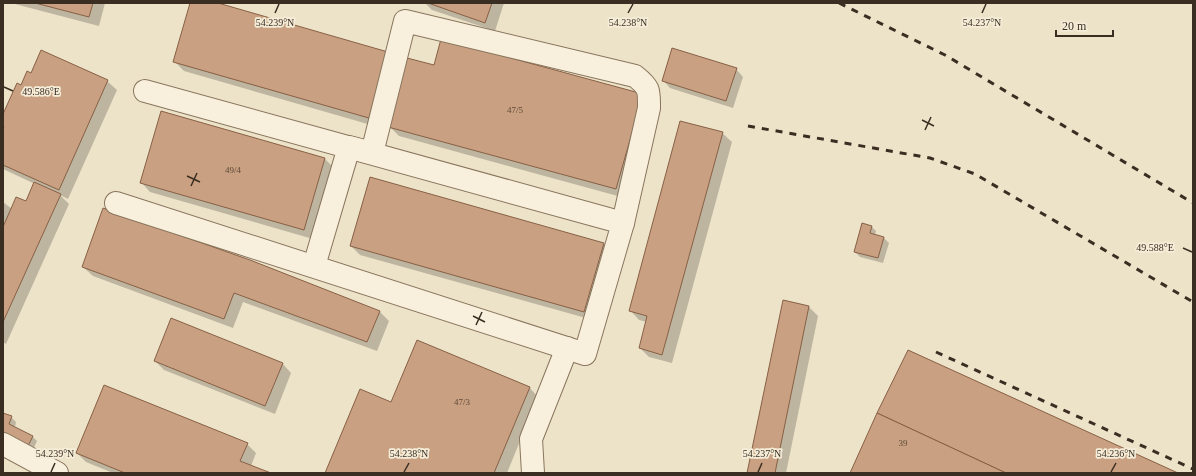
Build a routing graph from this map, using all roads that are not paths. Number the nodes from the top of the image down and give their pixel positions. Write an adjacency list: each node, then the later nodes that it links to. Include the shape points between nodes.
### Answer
1 (145, 91): 2 (street)
2 (349, 147): 3 (street); 6 (street)
3 (372, 153): 5 (street); 5 (street, via 405,21 635,76 649,92 649,108)
4 (116, 203): 6 (street)
5 (623, 223): 7 (street, via 585,354)
6 (314, 266): 7 (street)
7 (567, 348): 11 (street, via 531,439)
8 (3, 444): 9 (street)
9 (24, 465): 10 (street)
10 (57, 473)
11 (533, 473)

